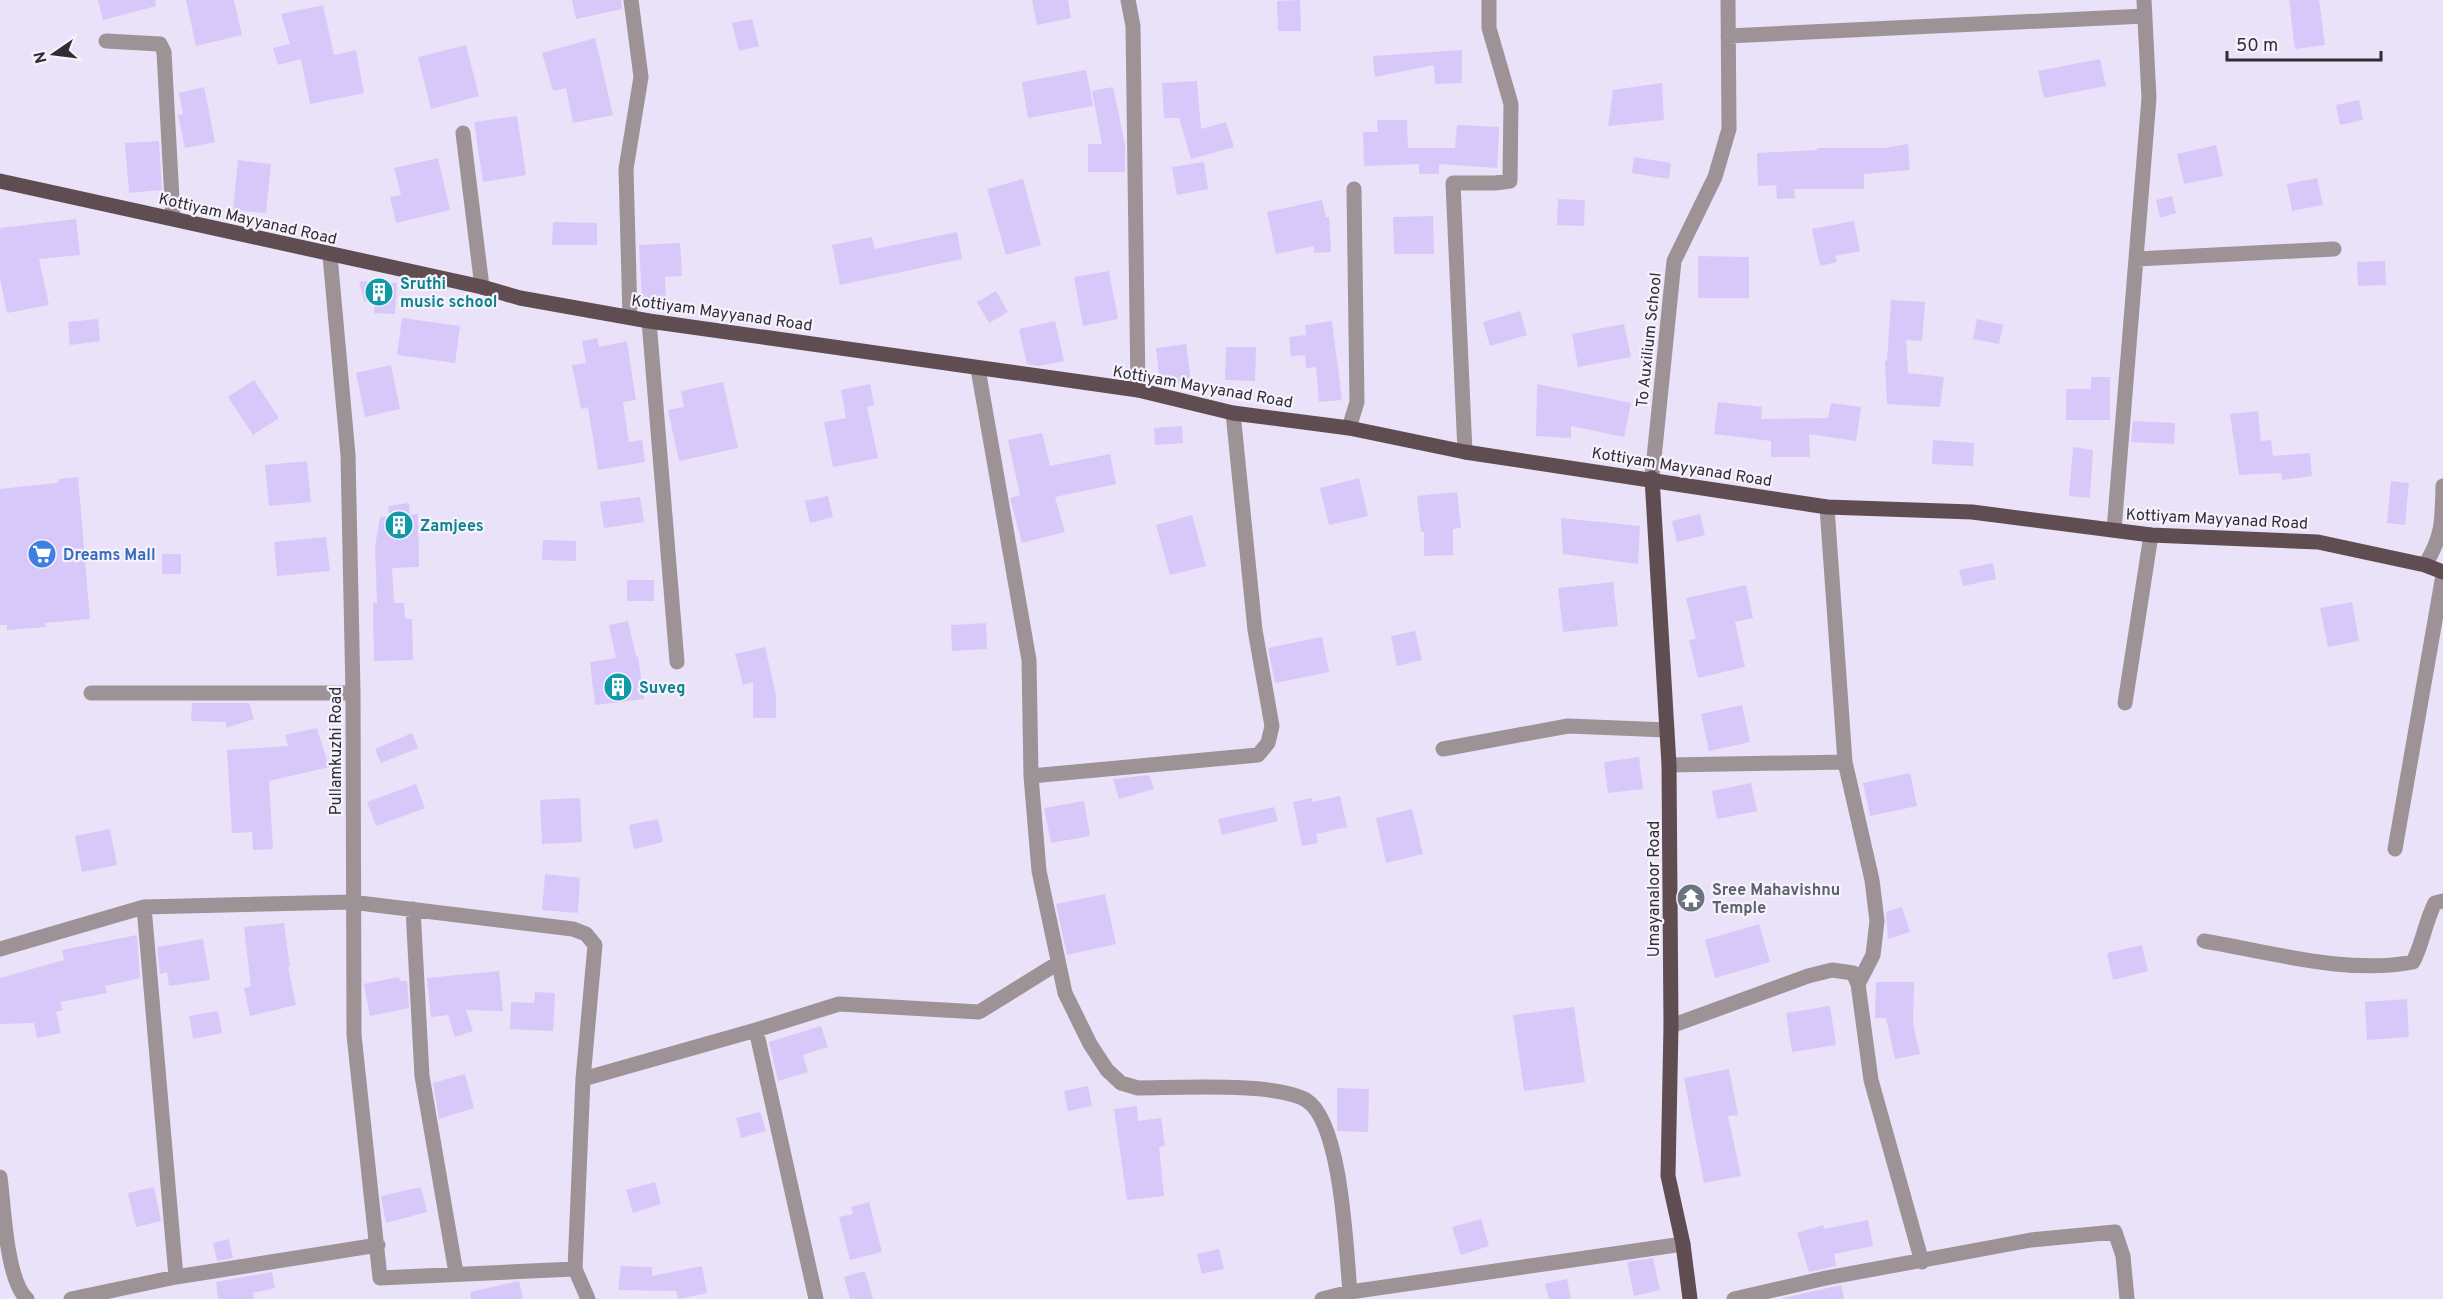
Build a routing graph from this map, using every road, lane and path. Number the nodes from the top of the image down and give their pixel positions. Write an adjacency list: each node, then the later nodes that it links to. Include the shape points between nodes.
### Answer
1 (631, 0): 16 (street, via 641,77 626,169)
2 (1128, 0): 19 (street, via 1133,26)
3 (1489, 0): 22 (street, via 1489,28 1511,104 1510,181 1453,183)
4 (1728, 0): 6 (street, To Auxilium School)
5 (2144, 8): 6 (street); 14 (street, via 2149,98)
6 (1728, 36): 23 (street, To Auxilium School, via 1729,129 1715,177 1674,261)
7 (105, 41): 11 (street, via 160,44 164,52)
8 (462, 133): 15 (street)
9 (0, 181): 11 (main road, Kottiyam Mayyanad Road)
10 (1354, 189): 21 (street, via 1357,402)
11 (173, 218): 13 (main road, Kottiyam Mayyanad Road)
12 (2334, 249): 14 (street)
13 (330, 256): 15 (main road, Kottiyam Mayyanad Road); 32 (street, Pullamkuzhi Road, via 348,455)
14 (2136, 259): 26 (street)
15 (482, 287): 16 (main road, Kottiyam Mayyanad Road, via 520,298)
16 (630, 317): 17 (main road, Kottiyam Mayyanad Road)
17 (649, 321): 18 (main road, Kottiyam Mayyanad Road); 30 (street)
18 (978, 369): 19 (main road, Kottiyam Mayyanad Road); 38 (street, via 1029,660)
19 (1138, 390): 20 (main road, Kottiyam Mayyanad Road)
20 (1233, 412): 21 (main road, Kottiyam Mayyanad Road); 38 (street, via 1255,630 1272,726 1268,743 1258,755)
21 (1349, 428): 22 (main road, Kottiyam Mayyanad Road)
22 (1465, 452): 23 (main road, Kottiyam Mayyanad Road)
23 (1652, 478): 25 (main road, Kottiyam Mayyanad Road); 34 (main road, Umayanaloor Road)
24 (2443, 486): 28 (street, via 2442,529 2438,546)
25 (1827, 507): 26 (main road, Kottiyam Mayyanad Road, via 1972,513); 36 (street)
26 (2114, 530): 27 (main road, Kottiyam Mayyanad Road)
27 (2151, 535): 28 (main road, Kottiyam Mayyanad Road, via 2318,542); 33 (street)
28 (2425, 565): 29 (main road, Kottiyam Mayyanad Road)
29 (2443, 574): 39 (street)
30 (676, 662)
31 (91, 693): 32 (street)
32 (353, 693): 41 (street, Pullamkuzhi Road)
33 (2125, 703)
34 (1667, 730): 35 (street, via 1568,726); 37 (main road, Umayanaloor Road)
35 (1443, 749)
36 (1845, 762): 37 (street); 47 (street, via 1872,880 1877,921 1873,955)
37 (1669, 765): 48 (main road, Umayanaloor Road)
38 (1031, 776): 46 (street, via 1039,871)
39 (2395, 849)
40 (2443, 901): 44 (street, via 2435,903 2413,962 2391,966 2352,965)
41 (351, 902): 42 (street); 43 (street); 53 (street, Pullamkuzhi Road, via 354,1035 368,1185)
42 (144, 907): 45 (street); 57 (street)
43 (412, 909): 50 (street, via 586,933 595,945); 56 (street, via 422,1076)
44 (2204, 941)
45 (0, 949)
46 (1058, 963): 49 (street, via 979,1012 839,1004); 58 (street, via 1065,993 1090,1044 1121,1083 1138,1088 1290,1093 1307,1100 1321,1117 1334,1147)
47 (1858, 984): 48 (street, via 1853,974 1832,970); 54 (street, via 1871,1080)
48 (1671, 1026): 52 (main road, Umayanaloor Road, via 1668,1176)
49 (756, 1030): 50 (street); 62 (street)
50 (583, 1079): 55 (street)
51 (0, 1177): 59 (street, via 14,1275 20,1293)
52 (1683, 1244): 58 (street); 64 (main road, Umayanaloor Road)
53 (378, 1245): 56 (street, Pullamkuzhi Road, via 380,1278); 57 (street)
54 (1922, 1262): 65 (street); 66 (street, via 2031,1240 2115,1232 2123,1256)
55 (575, 1269): 56 (street); 61 (street)
56 (456, 1273)
57 (176, 1277): 60 (street)
58 (1350, 1292): 63 (street)
59 (27, 1299)
60 (71, 1299)
61 (588, 1299)
62 (816, 1299)
63 (1322, 1299)
64 (1690, 1299)
65 (1734, 1299)
66 (2127, 1299)

